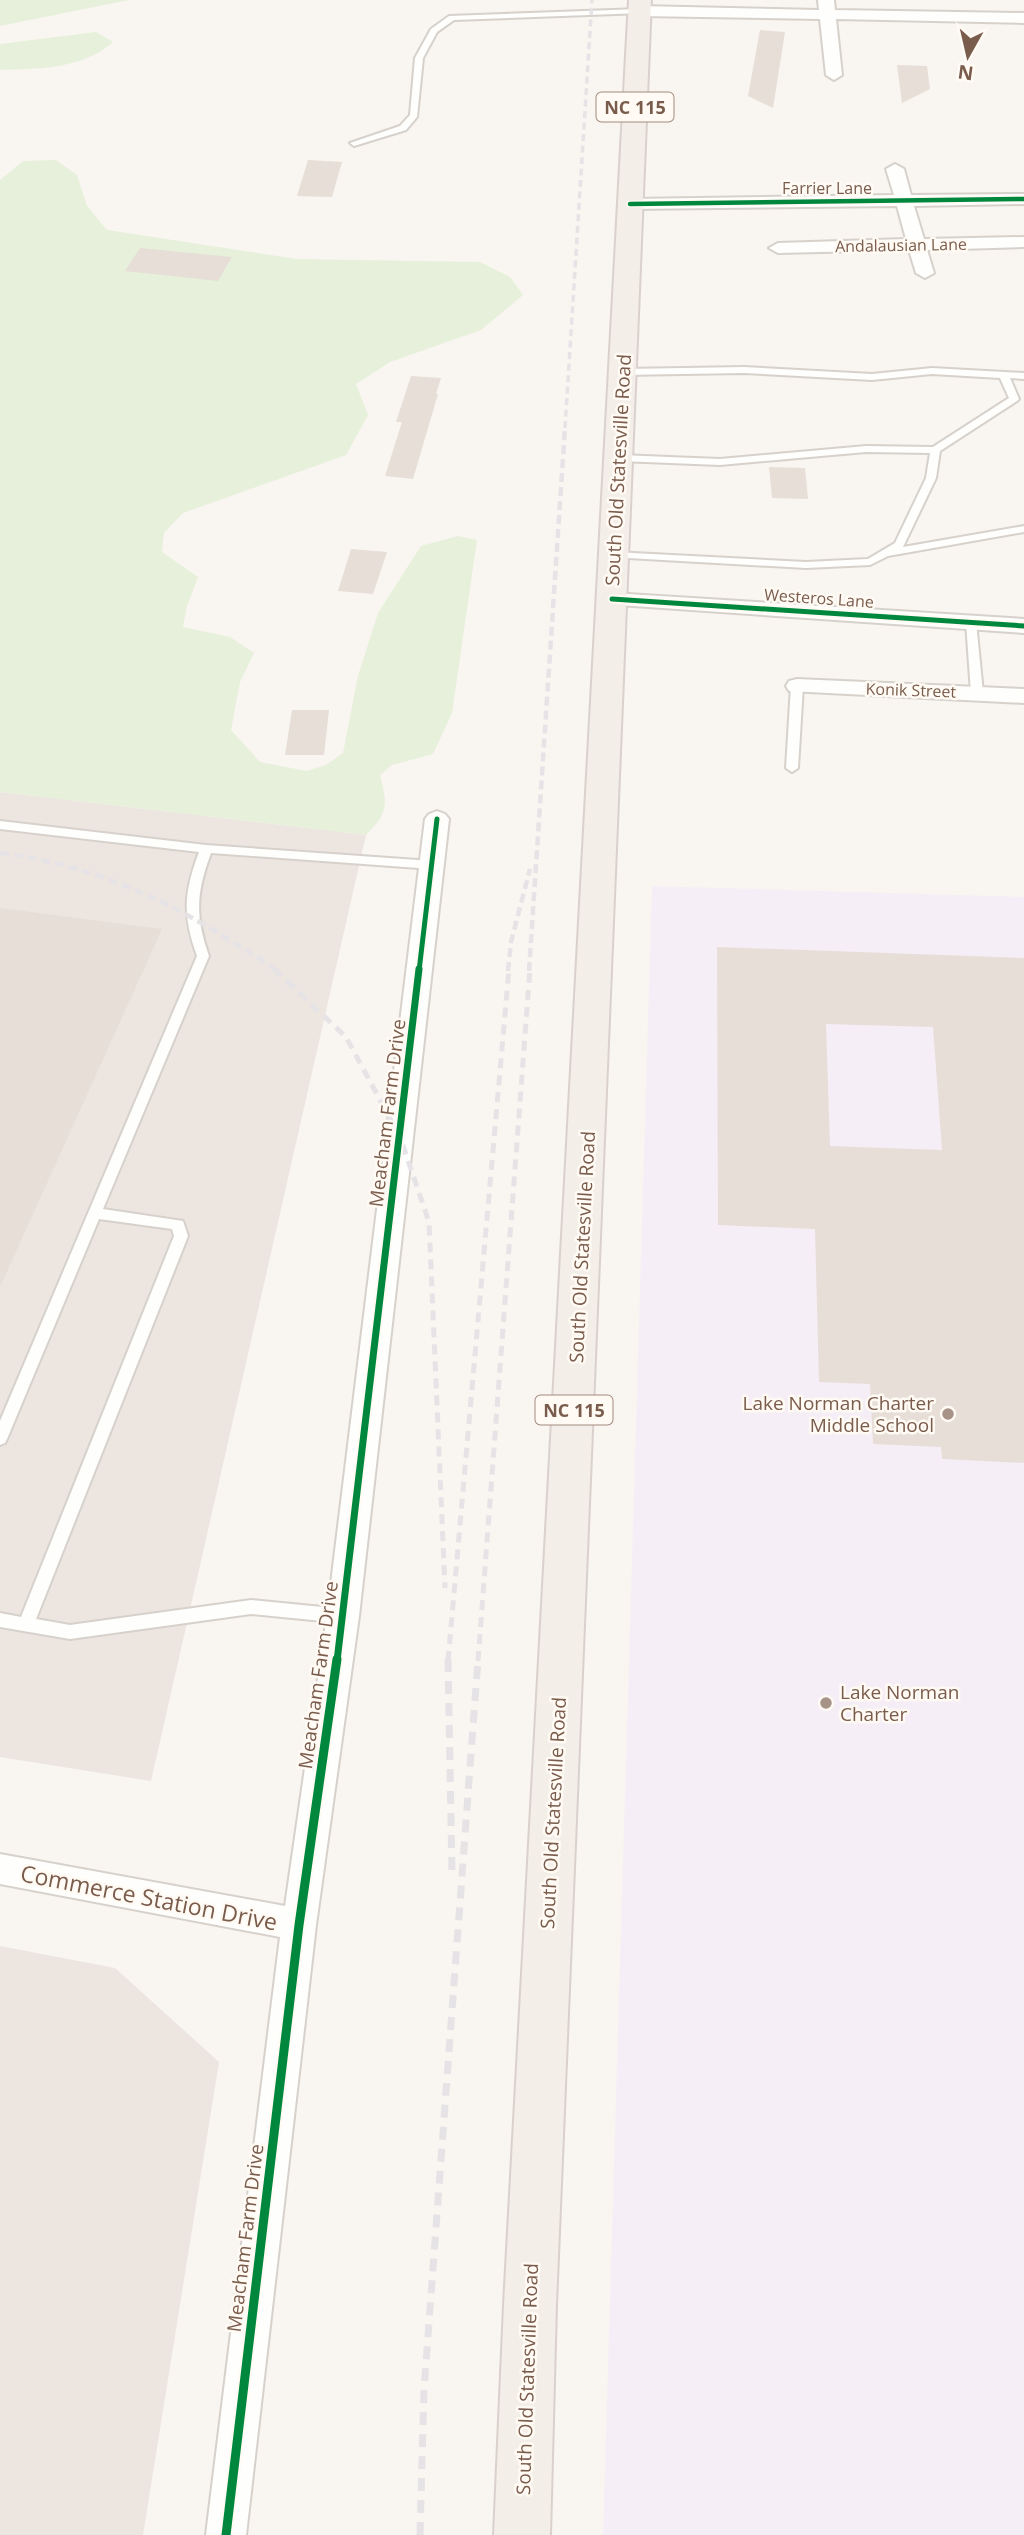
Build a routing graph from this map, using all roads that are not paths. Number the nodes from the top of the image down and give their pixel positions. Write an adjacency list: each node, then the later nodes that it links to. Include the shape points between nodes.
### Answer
1 (640, 5): 2 (street); 5 (lane, via 452,18 434,31 419,58 414,115 403,128); 9 (main road, South Old Statesville Road / NC 115)
2 (827, 7): 3 (street); 4 (street)
3 (1024, 19)
4 (834, 75)
5 (354, 143)
6 (895, 169): 8 (street)
7 (1024, 199): 8 (street, Farrier Lane)
8 (905, 202): 9 (street, Farrier Lane); 11 (street)
9 (630, 204): 14 (main road, South Old Statesville Road / NC 115)
10 (1024, 242): 11 (street, Andalausian Lane)
11 (919, 245): 12 (street, Andalausian Lane); 13 (street)
12 (778, 248)
13 (925, 273)
14 (623, 372): 15 (lane); 18 (main road, South Old Statesville Road / NC 115)
15 (1004, 375): 16 (lane); 17 (lane, via 1014,399)
16 (1024, 376)
17 (935, 450): 18 (lane, via 866,449 720,462); 20 (lane, via 921,503 899,545)
18 (619, 458): 21 (main road, South Old Statesville Road / NC 115)
19 (1024, 529): 20 (lane)
20 (885, 553): 21 (lane, via 870,562 806,565)
21 (614, 555): 22 (main road, South Old Statesville Road / NC 115)
22 (612, 598): 23 (street, Westeros Lane); 41 (main road, South Old Statesville Road / NC 115, via 531,2263)
23 (971, 622): 24 (street, Westeros Lane); 26 (lane)
24 (1024, 626)
25 (797, 686): 26 (street, Konik Street); 28 (lane)
26 (977, 693): 27 (street, Konik Street)
27 (1024, 696)
28 (792, 768)
29 (437, 819): 32 (street, Meacham Farm Drive)
30 (0, 825): 31 (lane)
31 (205, 849): 32 (lane); 33 (lane, via 193,885 190,915 203,956)
32 (432, 865): 35 (street, Meacham Farm Drive)
33 (96, 1213): 34 (lane); 37 (lane, via 178,1225 181,1236)
34 (0, 1439)
35 (343, 1616): 37 (lane, via 251,1607 70,1632); 39 (street, Meacham Farm Drive)
36 (0, 1620): 37 (lane)
37 (26, 1625)
38 (0, 1869): 39 (street, Commerce Station Drive)
39 (299, 1925): 40 (street, Meacham Farm Drive)
40 (226, 2535)
41 (522, 2535)

